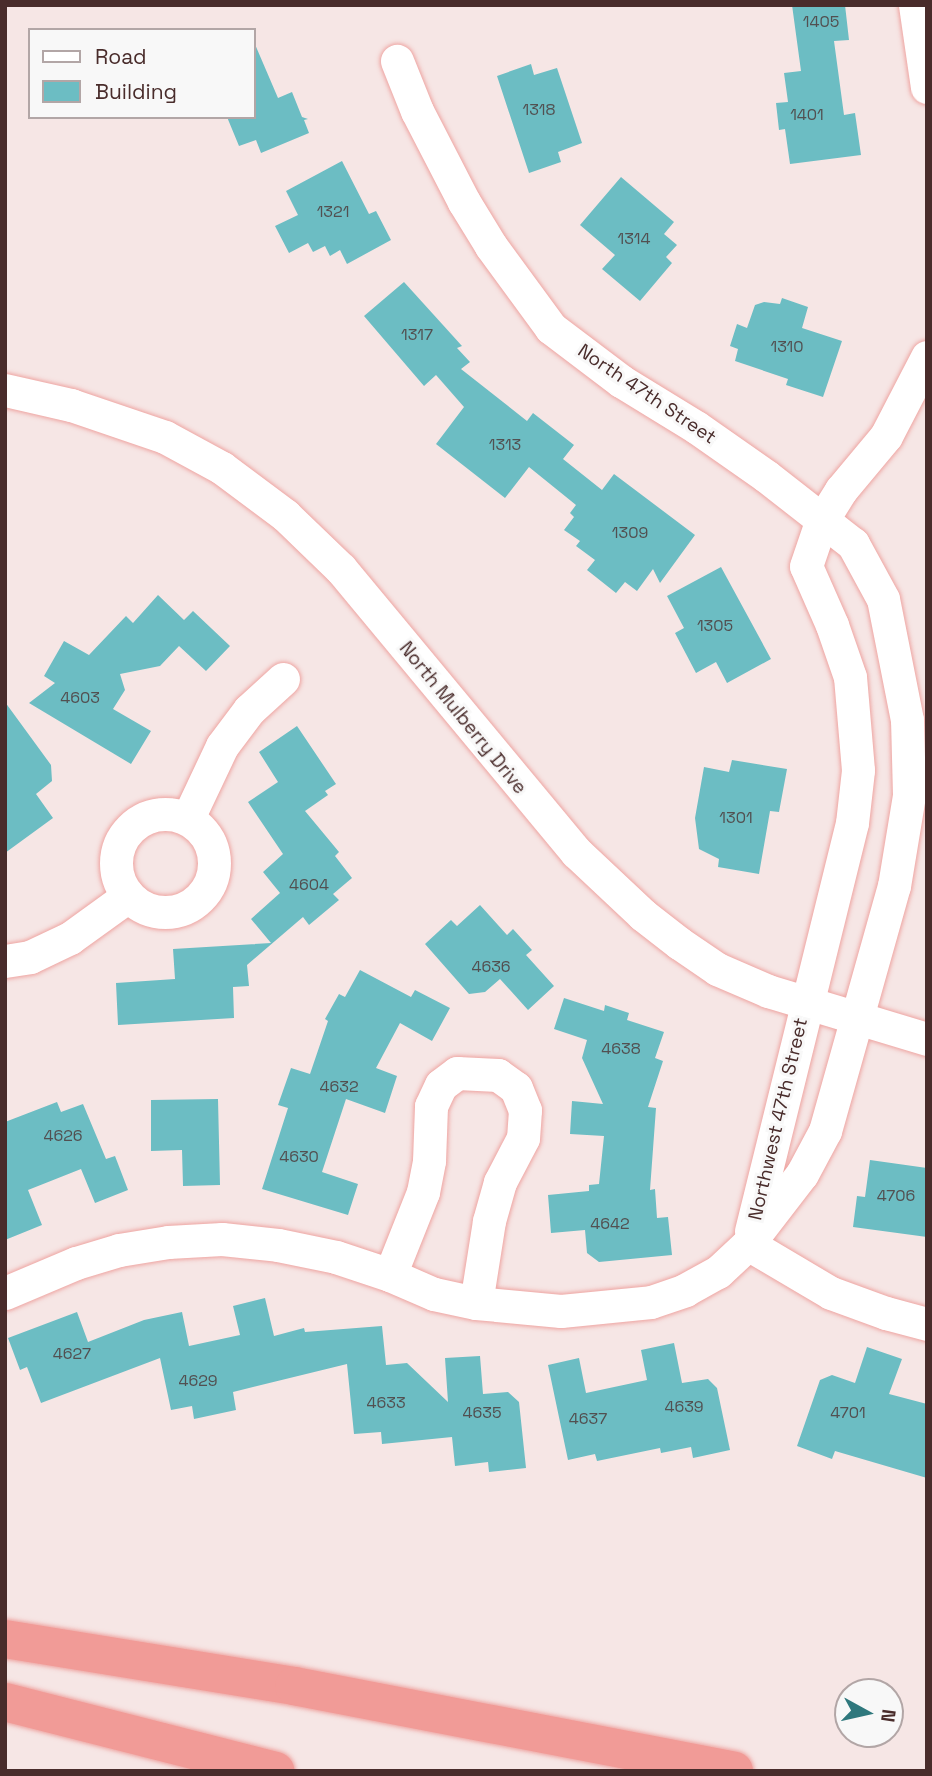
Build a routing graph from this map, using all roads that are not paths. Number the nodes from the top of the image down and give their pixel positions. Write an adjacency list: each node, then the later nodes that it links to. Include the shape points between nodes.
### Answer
1 (915, 5): 3 (street)
2 (397, 61): 6 (street, North 47th Street, via 464,202 551,328 621,381 766,476)
3 (927, 88)
4 (924, 365): 6 (street, Northwest 47th Street, via 886,436)
5 (5, 390): 13 (street, North Mulberry Drive, via 165,437 254,491 341,569 542,813 609,884 717,969)
6 (821, 522): 8 (street, Northwest 47th Street, via 806,566 850,677); 9 (street, Northwest 47th Street, via 853,544 883,599)
7 (283, 679): 10 (street, via 249,710 222,746)
8 (856, 719): 9 (street); 13 (street, Northwest 47th Street, via 858,769 852,823)
9 (917, 719): 14 (street, Northwest 47th Street, via 894,886)
10 (188, 818): 11 (street, via 166,813 144,818 126,833 117,853 117,876); 11 (street, via 205,833 214,852 214,874 205,894 188,908 167,913 146,909)
11 (128, 896): 12 (street, via 70,938 30,957)
12 (5, 961)
13 (805, 1003): 14 (street, North Mulberry Drive); 16 (street, Northwest 47th Street)
14 (859, 1017): 15 (street, North Mulberry Drive); 16 (street, Northwest 47th Street, via 825,1131 802,1174)
15 (927, 1039)
16 (748, 1244): 19 (street, via 718,1272 651,1301 561,1311); 20 (street, via 831,1293)
17 (390, 1275): 18 (street, via 278,1245 195,1240 119,1250); 19 (street, via 434,1294); 19 (street, via 423,1192 431,1107 441,1085 457,1073 498,1075 516,1088 525,1110 523,1138 500,1182)
18 (5, 1293)
19 (476, 1303)
20 (927, 1324)
21 (5, 1639): 24 (highway, via 294,1686)
22 (5, 1702): 23 (highway)
23 (275, 1771)
24 (734, 1771)

